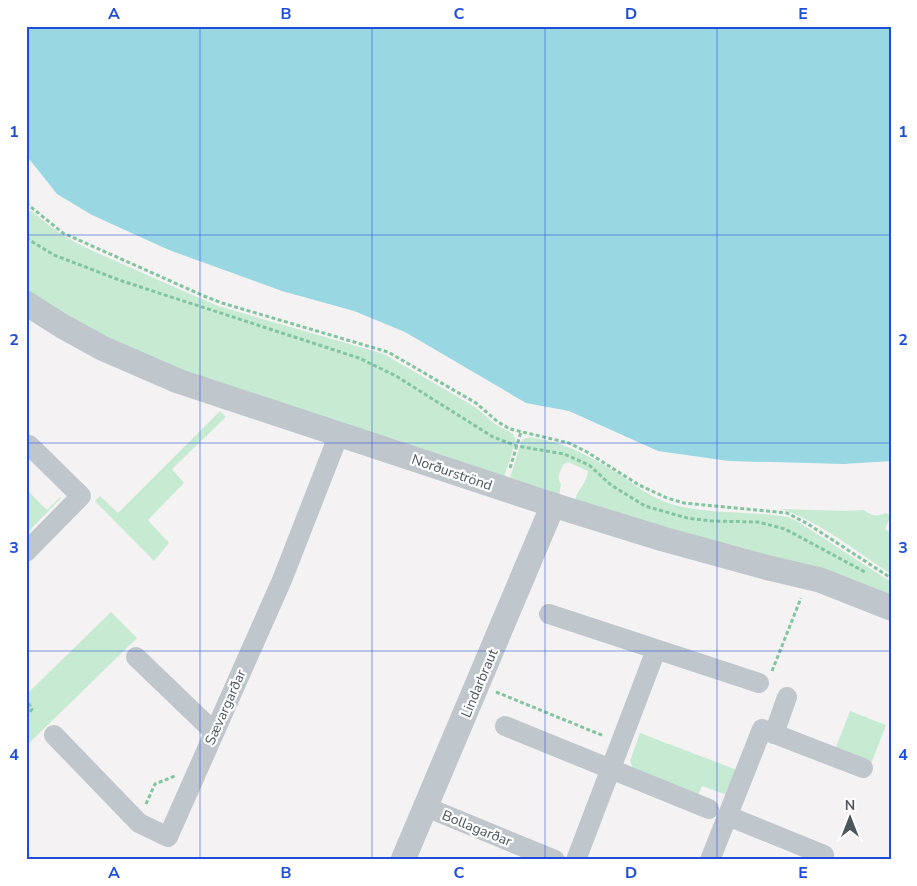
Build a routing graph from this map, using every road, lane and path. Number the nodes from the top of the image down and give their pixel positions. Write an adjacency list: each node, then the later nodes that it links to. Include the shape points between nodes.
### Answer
1 (27, 205): 4 (path, via 63,233 222,304 388,352 476,403 498,422)
2 (26, 238): 6 (path, via 54,255 122,281 359,358 396,376 493,437)
3 (26, 303): 5 (street, Norðurströnd, via 102,348 141,365 187,384)
4 (521, 432): 6 (path); 12 (path, via 569,443 638,485 667,498 699,505 787,513)
5 (339, 434): 9 (street, Norðurströnd); 24 (street, Sævargarðar, via 282,580)
6 (517, 446): 8 (path); 11 (path, via 564,454 589,465 611,485 645,506 687,518 758,522 785,529)
7 (26, 448): 10 (street, via 29,445 81,496)
8 (509, 471)
9 (553, 505): 14 (street, Norðurströnd, via 672,542 820,580); 31 (street, Lindarbraut)
10 (26, 552)
11 (869, 574)
12 (891, 578)
13 (801, 596): 20 (path, via 772,674)
14 (891, 608)
15 (549, 614): 16 (street)
16 (656, 650): 18 (street); 27 (street)
17 (136, 658): 24 (street)
18 (759, 683)
19 (492, 691): 27 (path)
20 (787, 697): 25 (street)
21 (28, 702): 22 (path, via 32,709)
22 (26, 717)
23 (505, 726): 29 (street)
24 (214, 732): 34 (street, Sævargarðar, via 168,837)
25 (774, 734): 28 (street); 33 (street, via 762,729)
26 (54, 735): 34 (street, Sævargarðar)
27 (620, 743): 29 (street)
28 (862, 768)
29 (611, 769): 32 (street); 40 (street)
30 (183, 773): 34 (path, via 155,784)
31 (426, 807): 38 (street, Lindarbraut); 39 (street, Bollagarðar)
32 (709, 808)
33 (728, 816): 36 (street); 41 (street)
34 (139, 822)
35 (26, 853): 37 (path)
36 (824, 855)
37 (33, 860)
38 (403, 860)
39 (555, 860)
40 (576, 860)
41 (710, 860)

